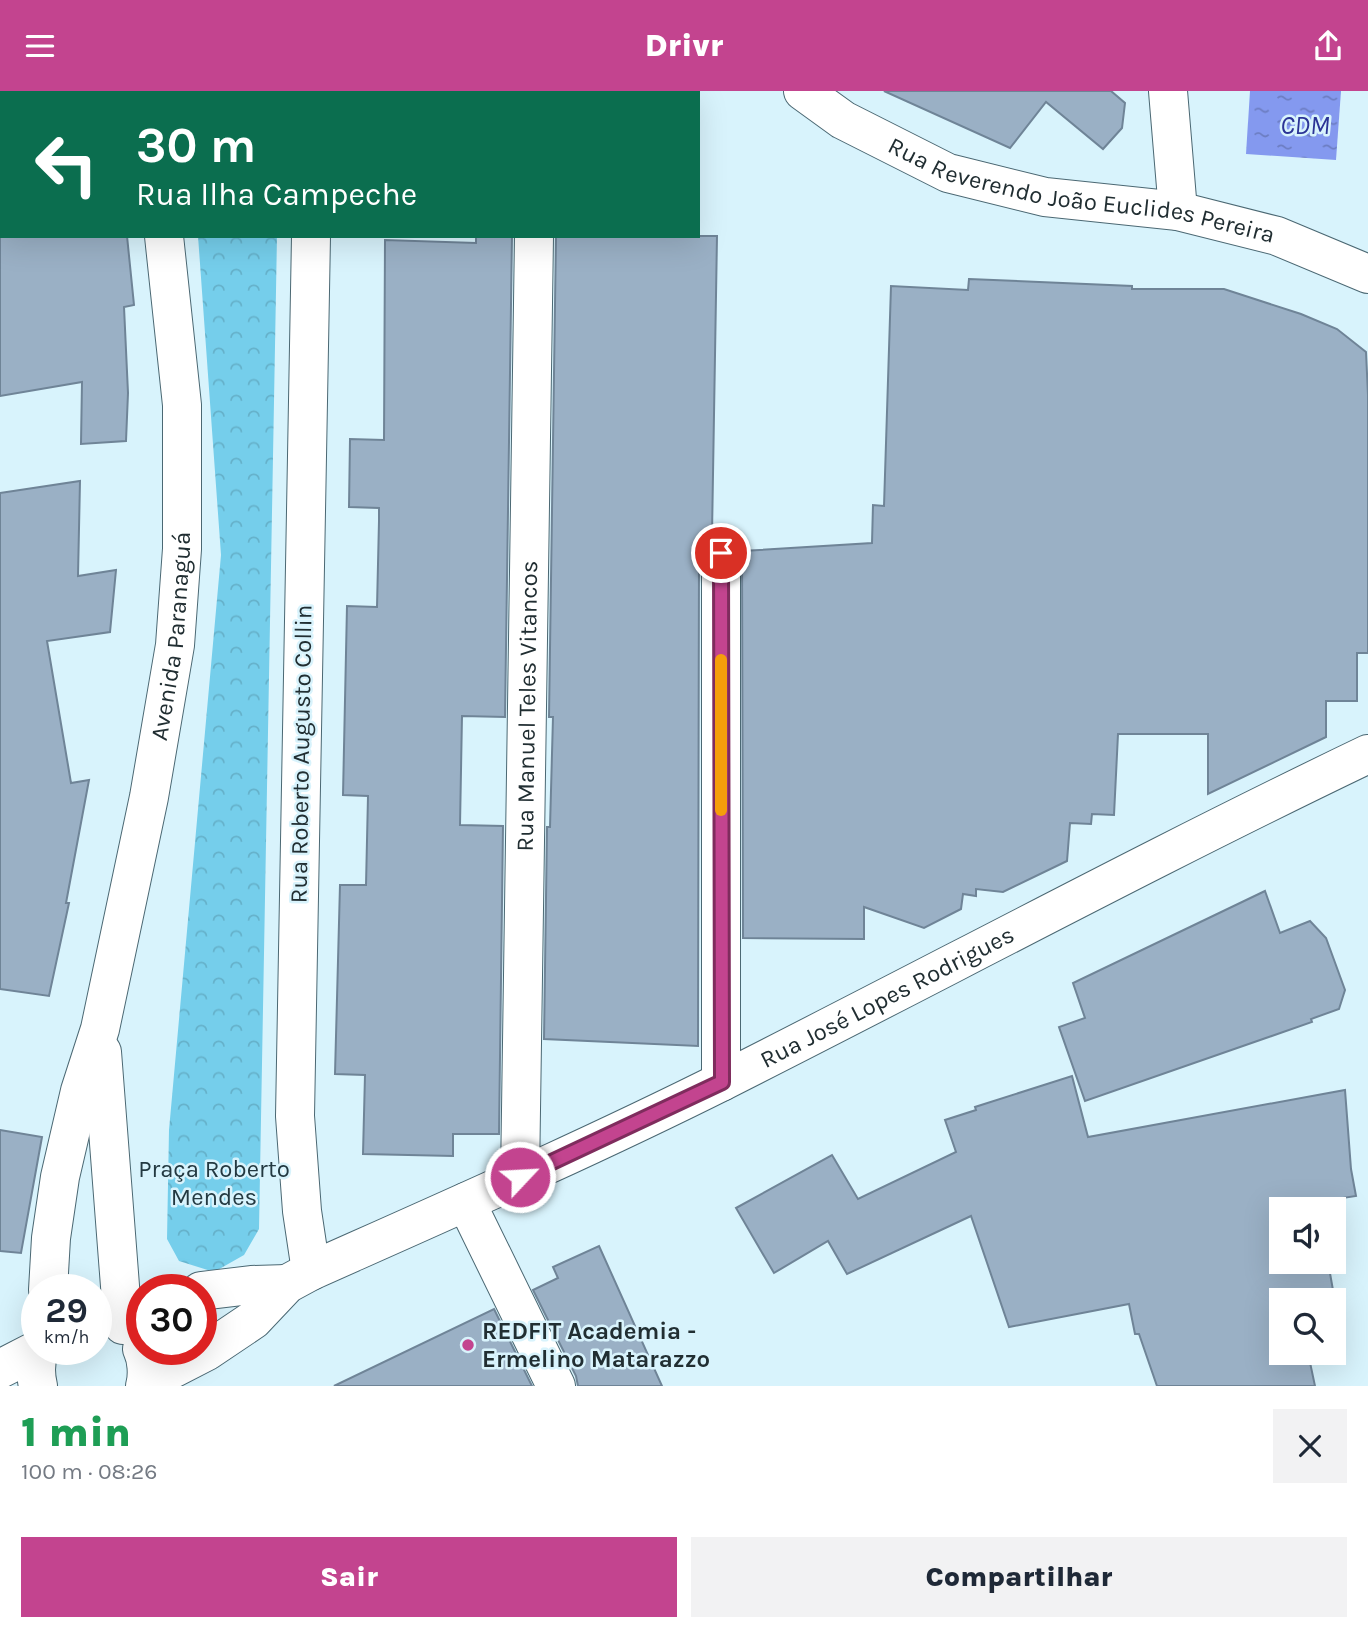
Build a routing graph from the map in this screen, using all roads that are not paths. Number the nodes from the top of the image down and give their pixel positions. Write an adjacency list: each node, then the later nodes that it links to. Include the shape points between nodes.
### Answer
1 (803, 91): 3 (street, Rua Reverendo João Euclides Pereira, via 843,120 948,173 1045,197)
2 (1168, 91): 3 (street)
3 (1178, 211): 7 (street, Rua Reverendo João Euclides Pereira, via 1277,236)
4 (164, 238): 10 (street, Avenida Paranaguá, via 181,405 181,548 175,645 149,797)
5 (311, 238): 16 (street, Rua Roberto Augusto Collin, via 295,1116 302,1211)
6 (534, 238): 12 (street, Rua Manuel Teles Vitancos)
7 (1368, 274)
8 (721, 553): 11 (street)
9 (1368, 754): 11 (street, Rua José Lopes Rodrigues)
10 (100, 1029): 14 (street, Avenida Paranaguá, via 60,1177); 15 (street, Avenida Paranaguá)
11 (722, 1082): 12 (street, Rua José Lopes Rodrigues)
12 (520, 1177): 13 (street, Rua José Lopes Rodrigues)
13 (466, 1202): 16 (street, Rua José Lopes Rodrigues); 23 (street)
14 (49, 1274)
15 (126, 1277)
16 (299, 1277): 17 (street, Rua José Lopes Rodrigues); 18 (street, Rua José Lopes Rodrigues, via 254,1320)
17 (217, 1289)
18 (217, 1344)
19 (21, 1358): 21 (street)
20 (36, 1365): 22 (street)
21 (0, 1369)
22 (38, 1386)
23 (556, 1386)

